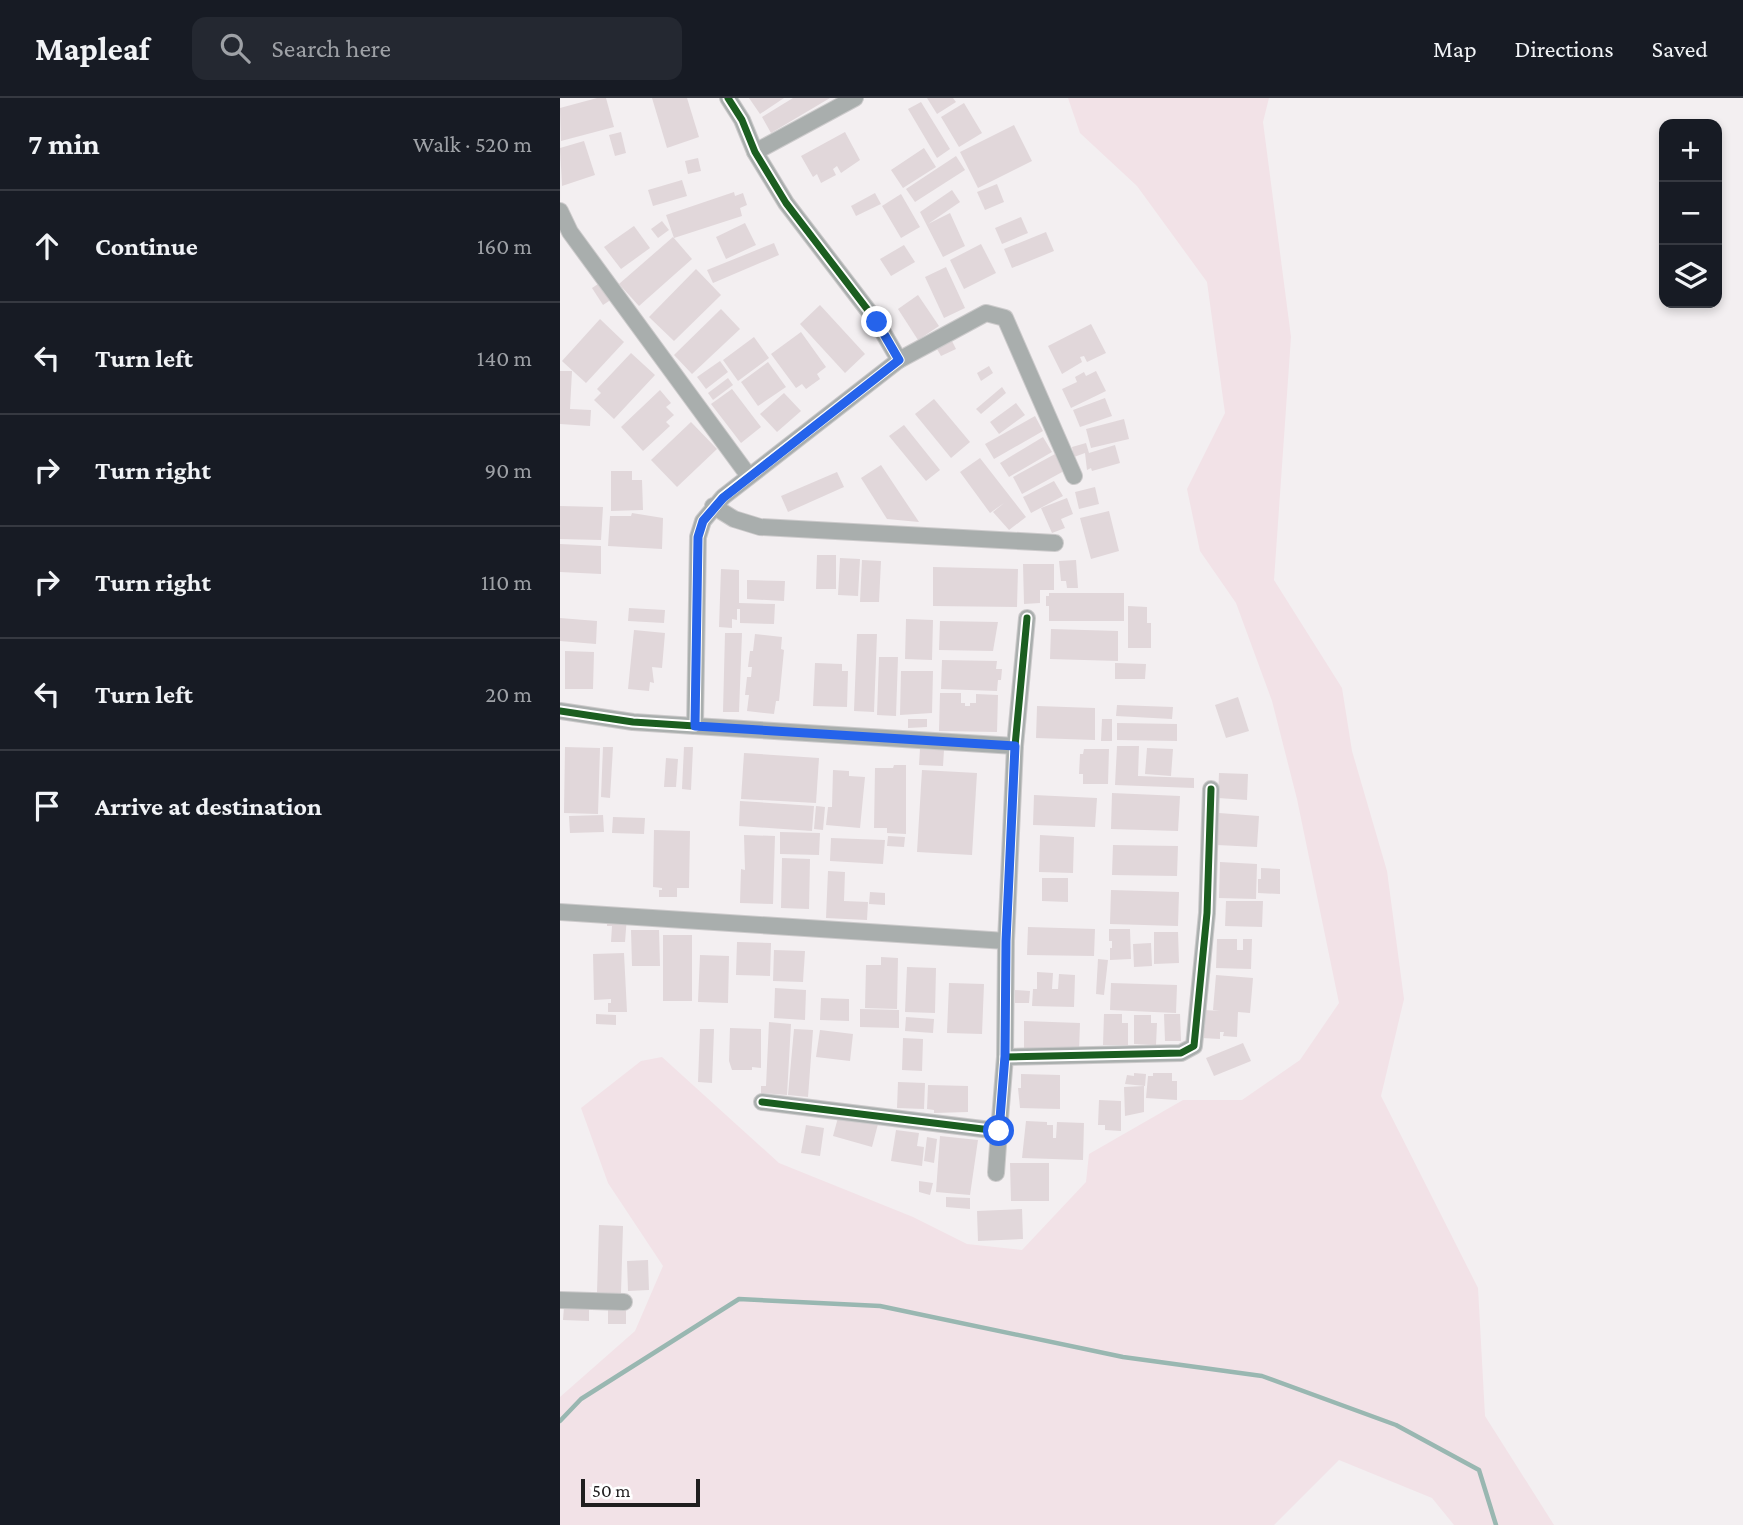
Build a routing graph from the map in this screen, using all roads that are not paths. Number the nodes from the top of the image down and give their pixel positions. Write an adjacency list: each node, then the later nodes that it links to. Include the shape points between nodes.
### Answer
1 (728, 98): 3 (street)
2 (855, 98): 3 (street)
3 (755, 152): 5 (street, via 786,203 877,322)
4 (560, 211): 6 (street, via 570,232)
5 (899, 360): 6 (street); 7 (street, via 985,313 1005,318)
6 (748, 475): 8 (street)
7 (1074, 476)
8 (713, 506): 9 (street, via 760,527); 12 (street, via 698,537)
9 (1055, 543)
10 (1027, 618): 13 (street)
11 (560, 710): 12 (street)
12 (695, 726): 13 (street)
13 (1015, 746): 16 (street)
14 (1211, 789): 17 (street, via 1207,913 1194,1046 1181,1053)
15 (560, 912): 16 (street)
16 (1006, 941): 17 (street)
17 (1005, 1056): 19 (street)
18 (762, 1102): 19 (street)
19 (999, 1131): 20 (street)
20 (996, 1173)
21 (560, 1300): 22 (street)
22 (624, 1302)

